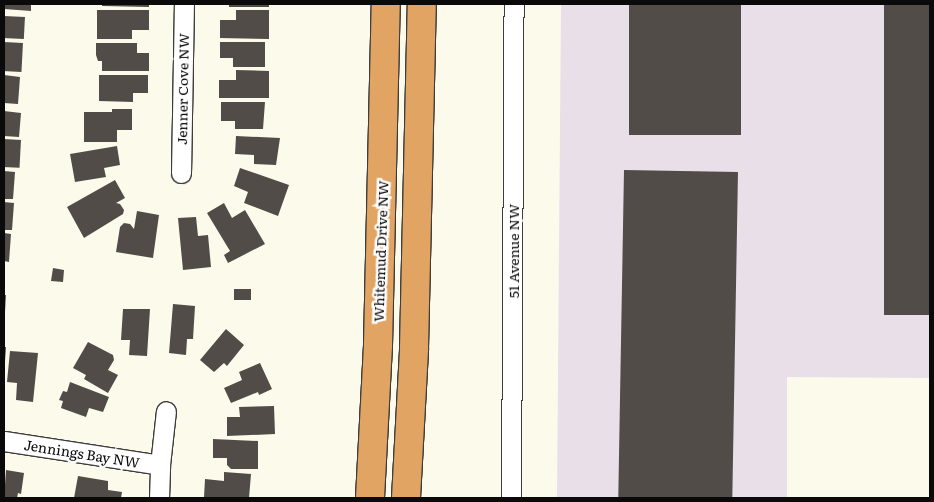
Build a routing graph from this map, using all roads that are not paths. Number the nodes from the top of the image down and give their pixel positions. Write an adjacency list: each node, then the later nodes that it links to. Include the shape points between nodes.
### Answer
1 (184, 4): 5 (street, Jenner Cove NW)
2 (386, 4): 6 (highway, Whitemud Drive NW)
3 (422, 4): 13 (highway, via 414,348)
4 (514, 4): 14 (street, 51 Avenue NW)
5 (181, 173)
6 (378, 345): 11 (highway); 12 (highway, Whitemud Drive NW)
7 (166, 411): 9 (street, Jennings Bay NW)
8 (4, 440): 9 (street, Jennings Bay NW)
9 (160, 465): 10 (street, Jennings Bay NW)
10 (159, 498)
11 (355, 498)
12 (370, 498)
13 (406, 498)
14 (511, 498)

